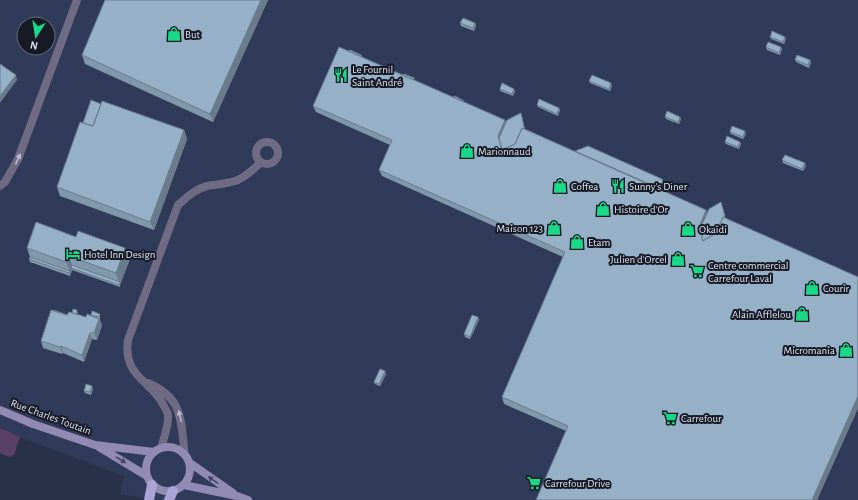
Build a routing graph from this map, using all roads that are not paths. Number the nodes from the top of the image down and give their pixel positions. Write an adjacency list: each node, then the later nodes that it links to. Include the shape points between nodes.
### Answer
1 (77, 0): 3 (street, one-way to 1, via 18,159)
2 (260, 163): 4 (street, via 239,180 205,187 178,205 128,340 130,362 135,374)
3 (0, 186)
4 (142, 381): 7 (street, via 168,414); 8 (street, one-way to 4, via 178,409 171,398 159,388)
5 (0, 410): 6 (street, Rue Charles Toutain, via 33,424)
6 (95, 444): 7 (street, Rue Charles Toutain); 10 (street, Rue Charles Toutain, one-way to 10)
7 (157, 450): 8 (street, Rue Charles Toutain, via 174,448); 10 (street, via 149,457 147,463)
8 (185, 455): 9 (street)
9 (190, 464): 11 (street, via 190,475); 13 (street, one-way to 9)
10 (150, 481): 12 (street, Rue Charles Toutain); 14 (main road)
11 (184, 485): 12 (street, Rue Charles Toutain); 13 (street)
12 (171, 496)
13 (237, 496): 15 (street)
14 (149, 500)
15 (248, 500)

